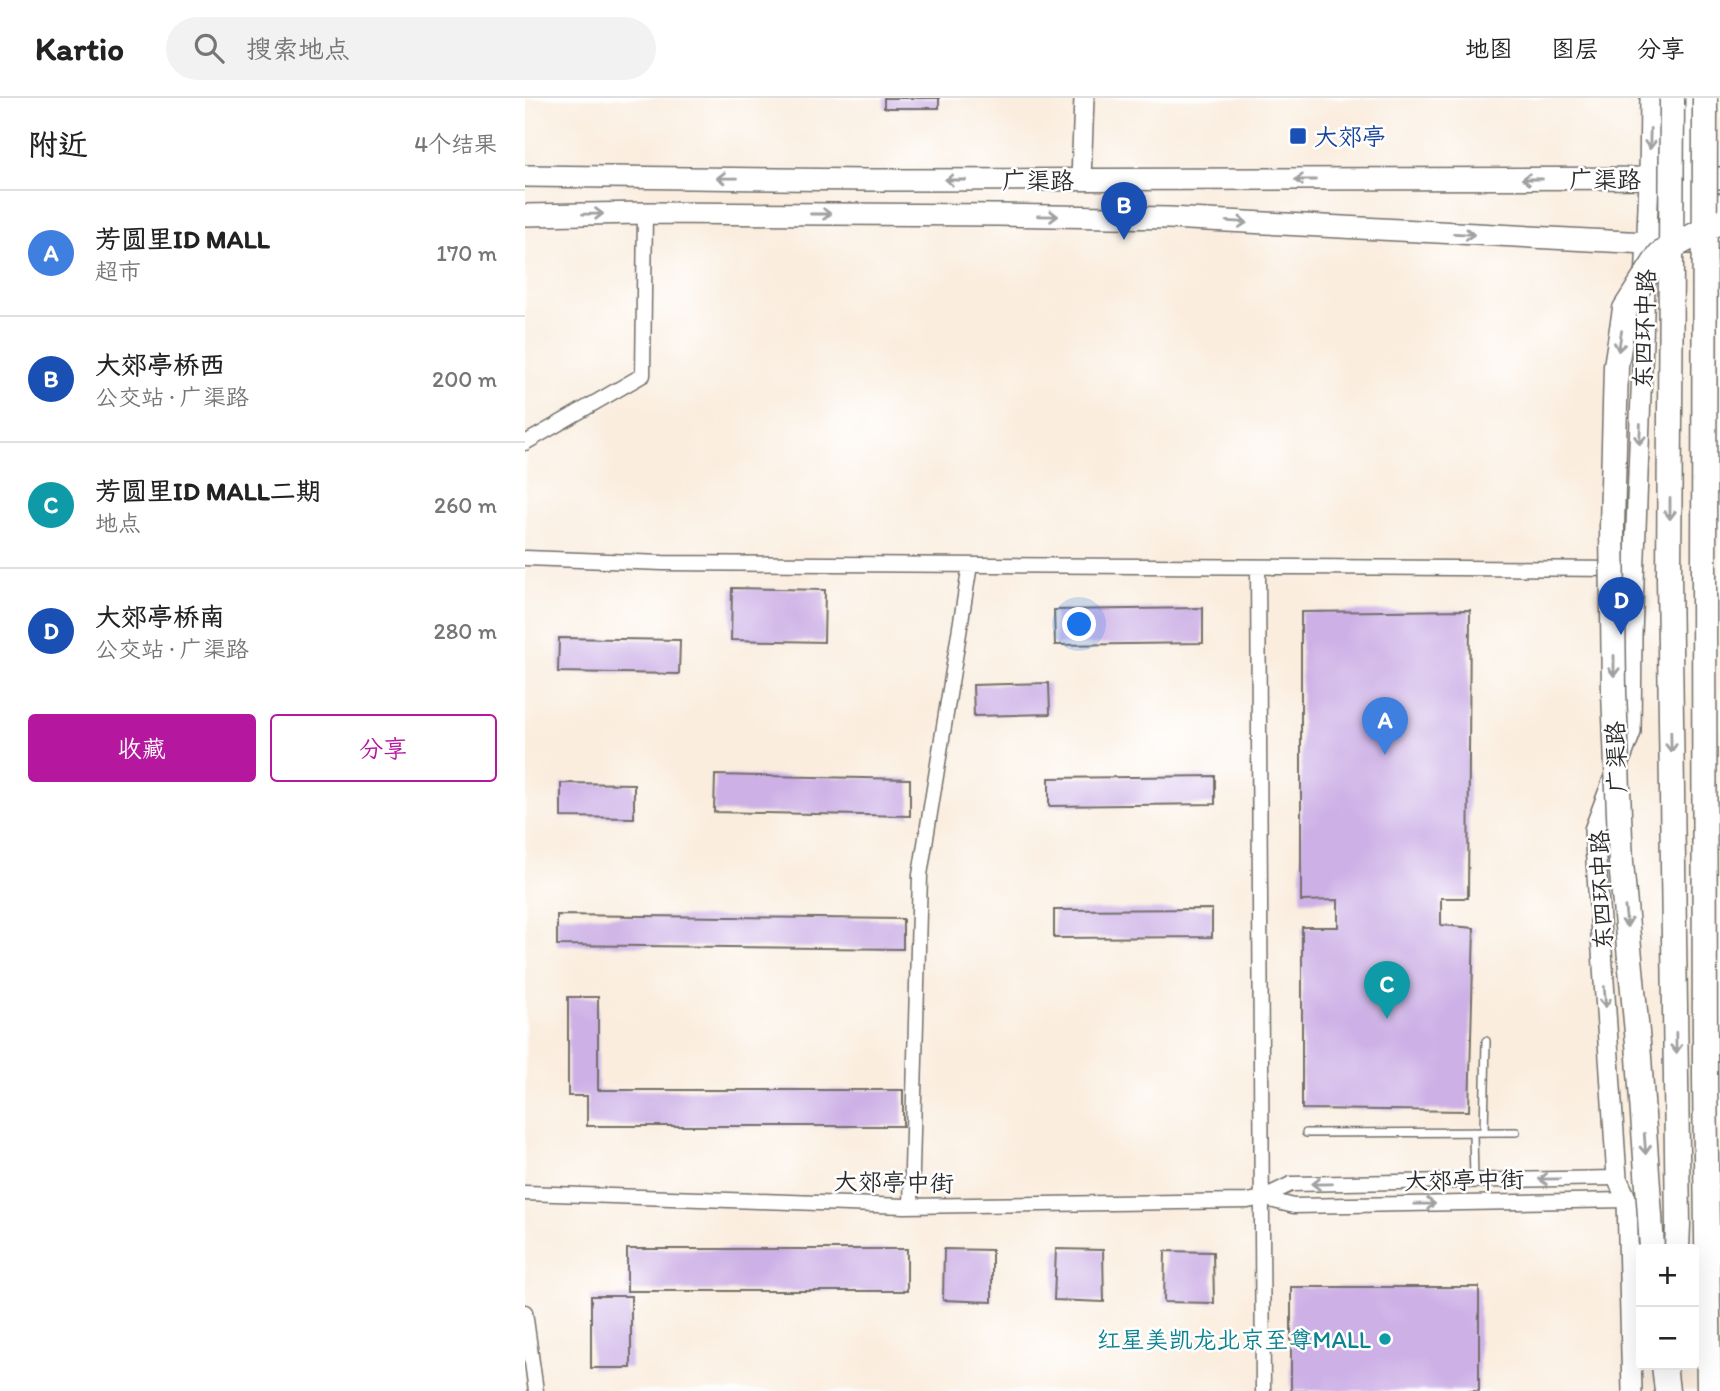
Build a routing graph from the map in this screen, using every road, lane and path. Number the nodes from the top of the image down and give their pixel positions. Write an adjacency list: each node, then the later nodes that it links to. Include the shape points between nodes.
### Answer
1 (1084, 98): 11 (main road)
2 (1650, 98): 9 (main road, 东四环中路, one-way to 9)
3 (1672, 98): 35 (highway, 东四环中路, one-way to 35, bridge, via 1669,576)
4 (1690, 98): 10 (main road)
5 (1705, 98): 36 (highway, bridge)
6 (1714, 98): 8 (main road)
7 (525, 176): 11 (main road, 广渠路, one-way to 7)
8 (1717, 178): 10 (main road, 广渠路); 12 (main road)
9 (1649, 179): 10 (main road, 广渠路); 11 (main road, 广渠路, one-way to 11); 15 (main road, 东四环中路)
10 (1690, 179): 12 (main road)
11 (1081, 180)
12 (1711, 209): 15 (main road); 16 (main road); 34 (highway, 广渠路, one-way to 34, bridge, via 1660,254 1625,309 1616,366 1612,526 1621,863)
13 (645, 213): 14 (main road, 广渠路, one-way to 13); 15 (main road, 广渠路, one-way to 15, via 1168,218); 17 (street, via 643,375)
14 (525, 215)
15 (1647, 243): 16 (main road, 广渠路); 21 (main road, 东四环中路, one-way to 21)
16 (1710, 243)
17 (525, 443)
18 (525, 558): 19 (street)
19 (969, 565): 20 (street); 33 (street, via 920,875)
20 (1258, 567): 21 (street); 31 (street)
21 (1635, 570): 28 (main road, 东四环中路, one-way to 28, via 1630,732 1594,830)
22 (1486, 1041): 24 (lane)
23 (1473, 1132): 24 (lane); 26 (lane); 29 (lane)
24 (1484, 1132): 25 (lane)
25 (1515, 1132)
26 (1306, 1133)
27 (1720, 1159): 36 (highway)
28 (1617, 1178): 29 (street, 大郊亭中街, one-way to 29); 32 (main road, 东四环中路)
29 (1473, 1181): 31 (street, 大郊亭中街, one-way to 31, via 1291,1184)
30 (525, 1193): 33 (street, 大郊亭中街)
31 (1262, 1198): 32 (street, 大郊亭中街, one-way to 32, via 1294,1206); 33 (street, 大郊亭中街); 42 (street)
32 (1627, 1200): 43 (main road, 东四环中路)
33 (911, 1206)
34 (1652, 1244)
35 (1677, 1244)
36 (1707, 1272): 45 (highway)
37 (525, 1312): 41 (street)
38 (1665, 1370): 44 (highway)
39 (1671, 1370): 44 (highway)
40 (1720, 1376): 46 (highway)
41 (536, 1391)
42 (1263, 1391)
43 (1632, 1391)
44 (1669, 1391)
45 (1709, 1391)
46 (1716, 1391)

